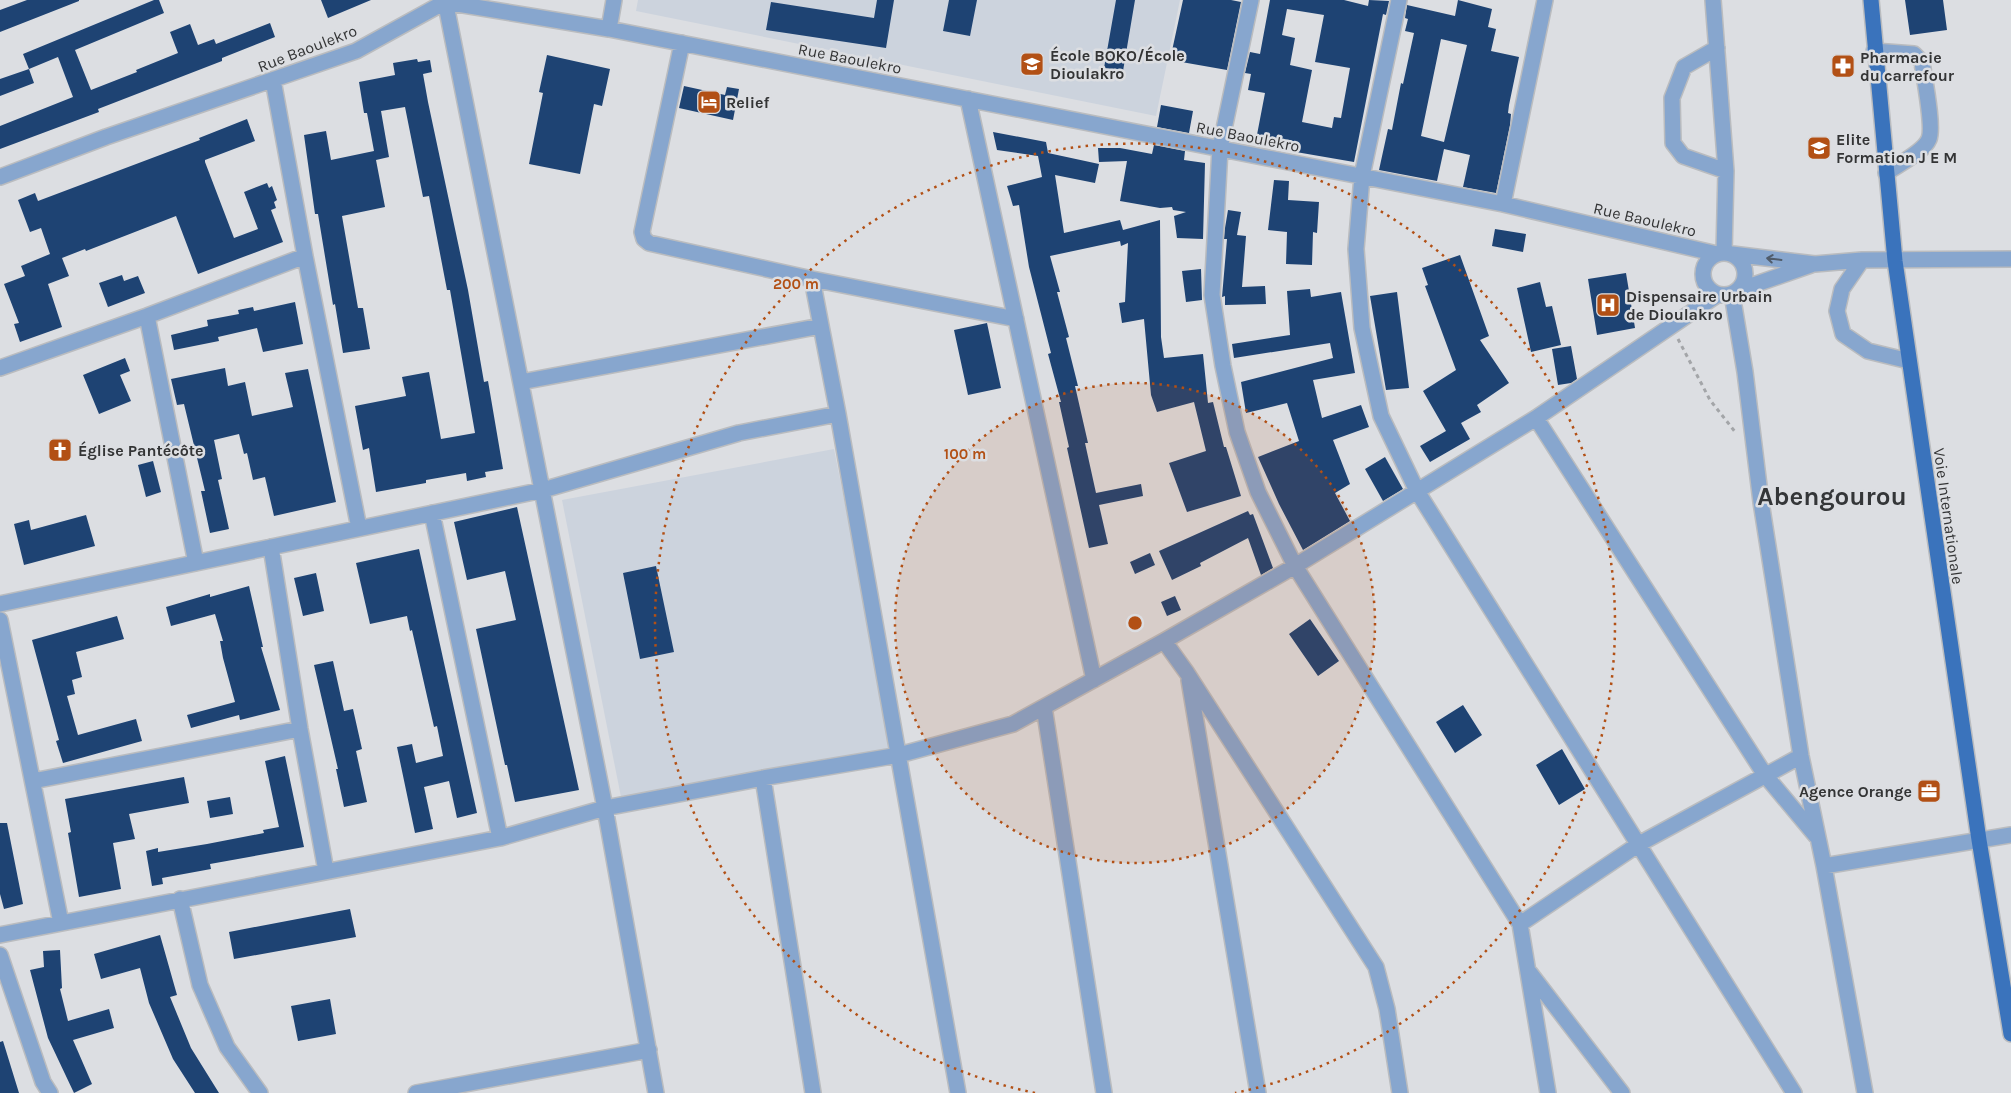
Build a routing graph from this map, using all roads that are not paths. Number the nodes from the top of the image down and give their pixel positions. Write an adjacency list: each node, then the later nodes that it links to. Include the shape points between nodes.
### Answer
1 (614, 0): 8 (street)
2 (1251, 0): 14 (street)
3 (1399, 0): 17 (street)
4 (1545, 0): 19 (street)
5 (1713, 0): 10 (street)
6 (1870, 0): 11 (main road, Voie Internationale)
7 (445, 1): 8 (street, Rue Baoulekro); 12 (street, Rue Baoulekro, via 356,51); 33 (street)
8 (609, 29): 9 (street, Rue Baoulekro)
9 (682, 44): 13 (street, Rue Baoulekro); 26 (street, via 642,232 644,239)
10 (1717, 48): 15 (street); 15 (street, via 1684,67 1672,98 1673,143 1683,156)
11 (1874, 52): 16 (main road, Voie Internationale); 16 (street, via 1914,54 1922,62 1930,124 1929,140 1918,152)
12 (273, 80): 18 (street, Rue Baoulekro, via 106,136); 21 (street)
13 (968, 99): 14 (street, Rue Baoulekro); 29 (street)
14 (1220, 148): 17 (street, Rue Baoulekro); 42 (street, via 1212,295 1222,366 1237,432 1258,492)
15 (1726, 171): 20 (street)
16 (1886, 173): 24 (main road, Voie Internationale)
17 (1362, 176): 19 (street, Rue Baoulekro); 37 (street, via 1356,249 1362,328 1382,416)
18 (0, 177)
19 (1504, 204): 20 (street, Rue Baoulekro)
20 (1725, 253): 25 (street, Rue Baoulekro, one-way to 20); 27 (street, via 1741,260 1745,270 1744,281); 27 (street, via 1707,262 1702,274 1706,287)
21 (305, 256): 28 (street); 39 (street)
22 (2011, 259): 24 (street, Rue Baoulekro)
23 (1862, 260): 24 (street, Rue Baoulekro); 25 (street, Rue Baoulekro); 31 (street, via 1842,289 1837,311 1843,334 1868,352)
24 (1895, 261): 31 (main road, Voie Internationale)
25 (1815, 264): 27 (street, Rue Baoulekro)
26 (812, 279): 29 (street); 30 (street)
27 (1729, 293): 35 (street, Rue Baoulekro); 51 (street, via 1745,372 1754,454)
28 (147, 316): 32 (street); 41 (street)
29 (1016, 319): 47 (street)
30 (821, 326): 33 (street); 34 (street)
31 (1909, 361): 59 (main road, Voie Internationale)
32 (0, 368)
33 (521, 382): 36 (street)
34 (838, 414): 36 (street, via 739,434); 50 (street)
35 (1536, 418): 37 (street, Rue Baoulekro); 52 (street)
36 (543, 490): 38 (street); 55 (street)
37 (1417, 491): 42 (street, Rue Baoulekro); 60 (street)
38 (432, 513): 39 (street); 57 (street)
39 (358, 528): 40 (street)
40 (271, 547): 41 (street); 49 (street)
41 (196, 563): 43 (street)
42 (1296, 566): 45 (street, Rue Baoulekro); 65 (street)
43 (0, 604)
44 (0, 620): 54 (street)
45 (1164, 641): 46 (street); 47 (street, Rue Baoulekro)
46 (1187, 673): 78 (street); 79 (street, via 1376,967)
47 (1094, 680): 48 (street, Rue Baoulekro)
48 (1044, 707): 50 (street, Rue Baoulekro, via 1013,724); 77 (street)
49 (300, 729): 54 (street); 62 (street)
50 (899, 755): 53 (street, Rue Baoulekro); 76 (street)
51 (1801, 756): 52 (street); 58 (street)
52 (1765, 775): 58 (street); 60 (street)
53 (763, 778): 55 (street, Rue Baoulekro); 75 (street)
54 (32, 781): 64 (street)
55 (605, 808): 57 (street, Rue Baoulekro); 70 (street)
56 (2011, 835): 59 (street)
57 (500, 838): 62 (street, Rue Baoulekro)
58 (1817, 838): 61 (street)
59 (1979, 840): 61 (street); 69 (main road, Voie Internationale)
60 (1639, 844): 65 (street); 82 (street)
61 (1824, 866): 83 (street)
62 (326, 872): 63 (street, Rue Baoulekro)
63 (180, 898): 64 (street, Rue Baoulekro); 72 (street, via 200,985 228,1047)
64 (62, 923): 66 (street, Rue Baoulekro)
65 (1520, 924): 68 (street)
66 (0, 934)
67 (0, 955): 71 (street, via 43,1082)
68 (1528, 972): 80 (street); 81 (street)
69 (2011, 1034)
70 (648, 1050): 73 (street); 74 (street)
71 (50, 1093)
72 (260, 1093)
73 (416, 1093)
74 (656, 1093)
75 (813, 1093)
76 (958, 1093)
77 (1104, 1093)
78 (1258, 1093)
79 (1400, 1093)
80 (1548, 1093)
81 (1622, 1093)
82 (1794, 1093)
83 (1865, 1093)

